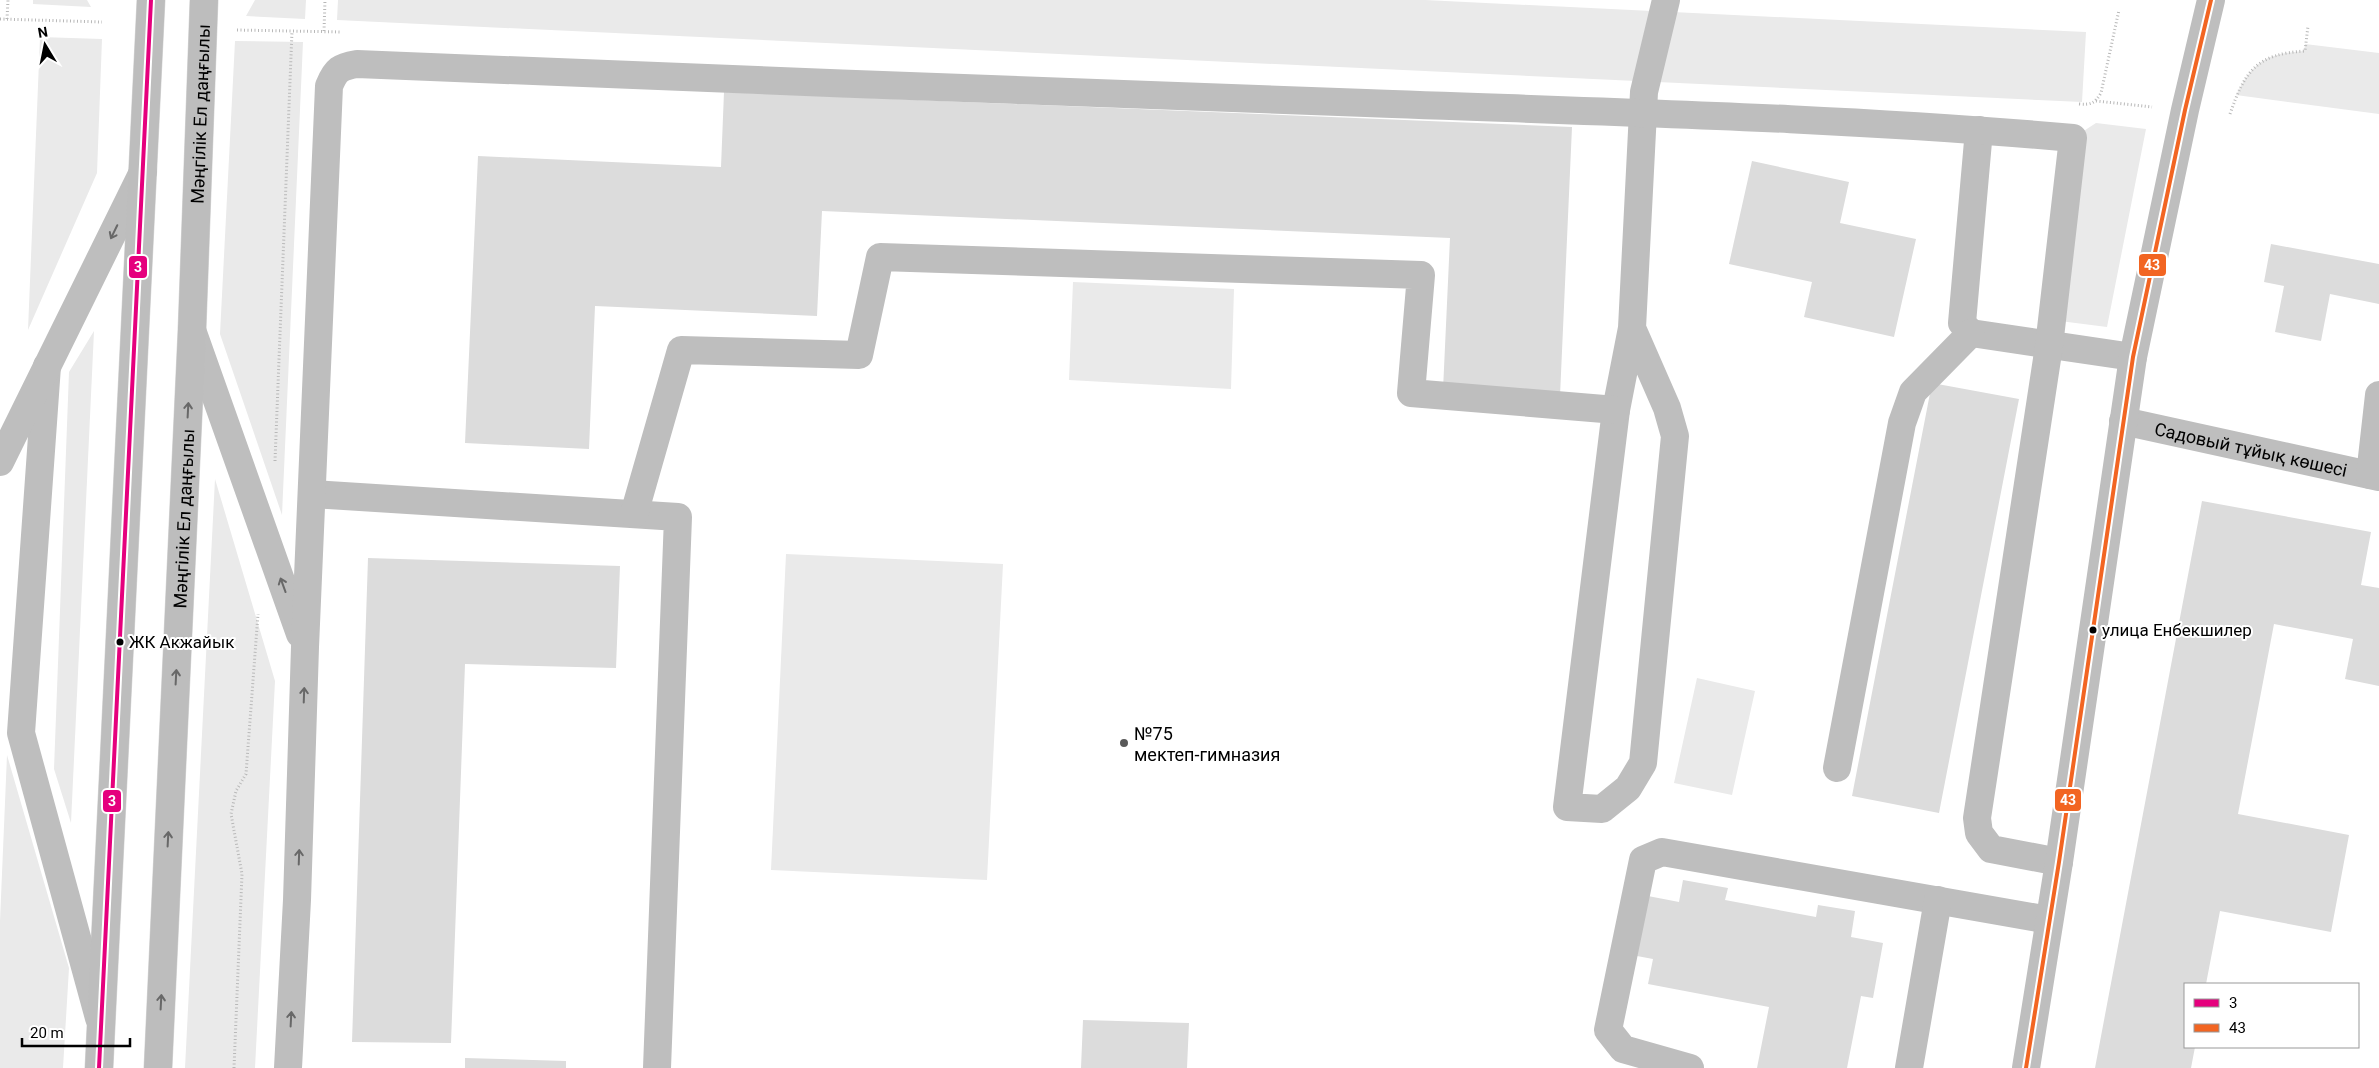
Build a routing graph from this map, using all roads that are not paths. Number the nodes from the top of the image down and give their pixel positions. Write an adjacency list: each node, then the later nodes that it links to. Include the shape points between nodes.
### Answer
1 (151, 0): 7 (main road)
2 (204, 0): 9 (main road, Мәңгілік Ел даңғылы)
3 (1666, 0): 5 (street, via 1644,92)
4 (2211, 0): 12 (street)
5 (1642, 114): 6 (street); 8 (street); 21 (street, via 344,66 334,72 329,86)
6 (1979, 130): 10 (street, via 1962,323); 11 (street, via 2073,138)
7 (143, 172): 13 (street, one-way to 13); 28 (main road)
8 (1632, 328): 15 (street); 15 (street, via 1667,408 1675,436 1643,763 1628,788 1602,809 1567,807)
9 (192, 330): 23 (street, one-way to 9); 30 (main road, Мәңгілік Ел даңғылы, one-way to 9)
10 (1971, 334): 11 (street); 24 (street, via 1913,392 1902,423)
11 (2048, 346): 12 (street); 25 (street, via 1977,818 1979,833 1991,849)
12 (2133, 357): 17 (street)
13 (47, 366): 16 (street); 28 (street, via 21,733)
14 (2379, 395): 18 (street)
15 (1616, 410): 22 (street, via 1411,393 1421,275 880,257 859,355 681,350)
16 (12, 413): 19 (street)
17 (2123, 421): 20 (street, Садовый тұйық көшесі); 25 (street)
18 (2377, 437): 20 (street)
19 (0, 462)
20 (2374, 476)
21 (312, 494): 22 (street); 23 (street)
22 (634, 514): 32 (street, via 678,517)
23 (305, 647): 31 (street, one-way to 23)
24 (1837, 768)
25 (2059, 862): 27 (street)
26 (1938, 900): 27 (street); 33 (street, via 1662,852 1644,860 1608,1030 1623,1049); 34 (street)
27 (2049, 920): 35 (street)
28 (101, 1025): 29 (main road)
29 (99, 1068)
30 (158, 1068)
31 (288, 1068)
32 (656, 1068)
33 (1690, 1068)
34 (1909, 1068)
35 (2026, 1068)

